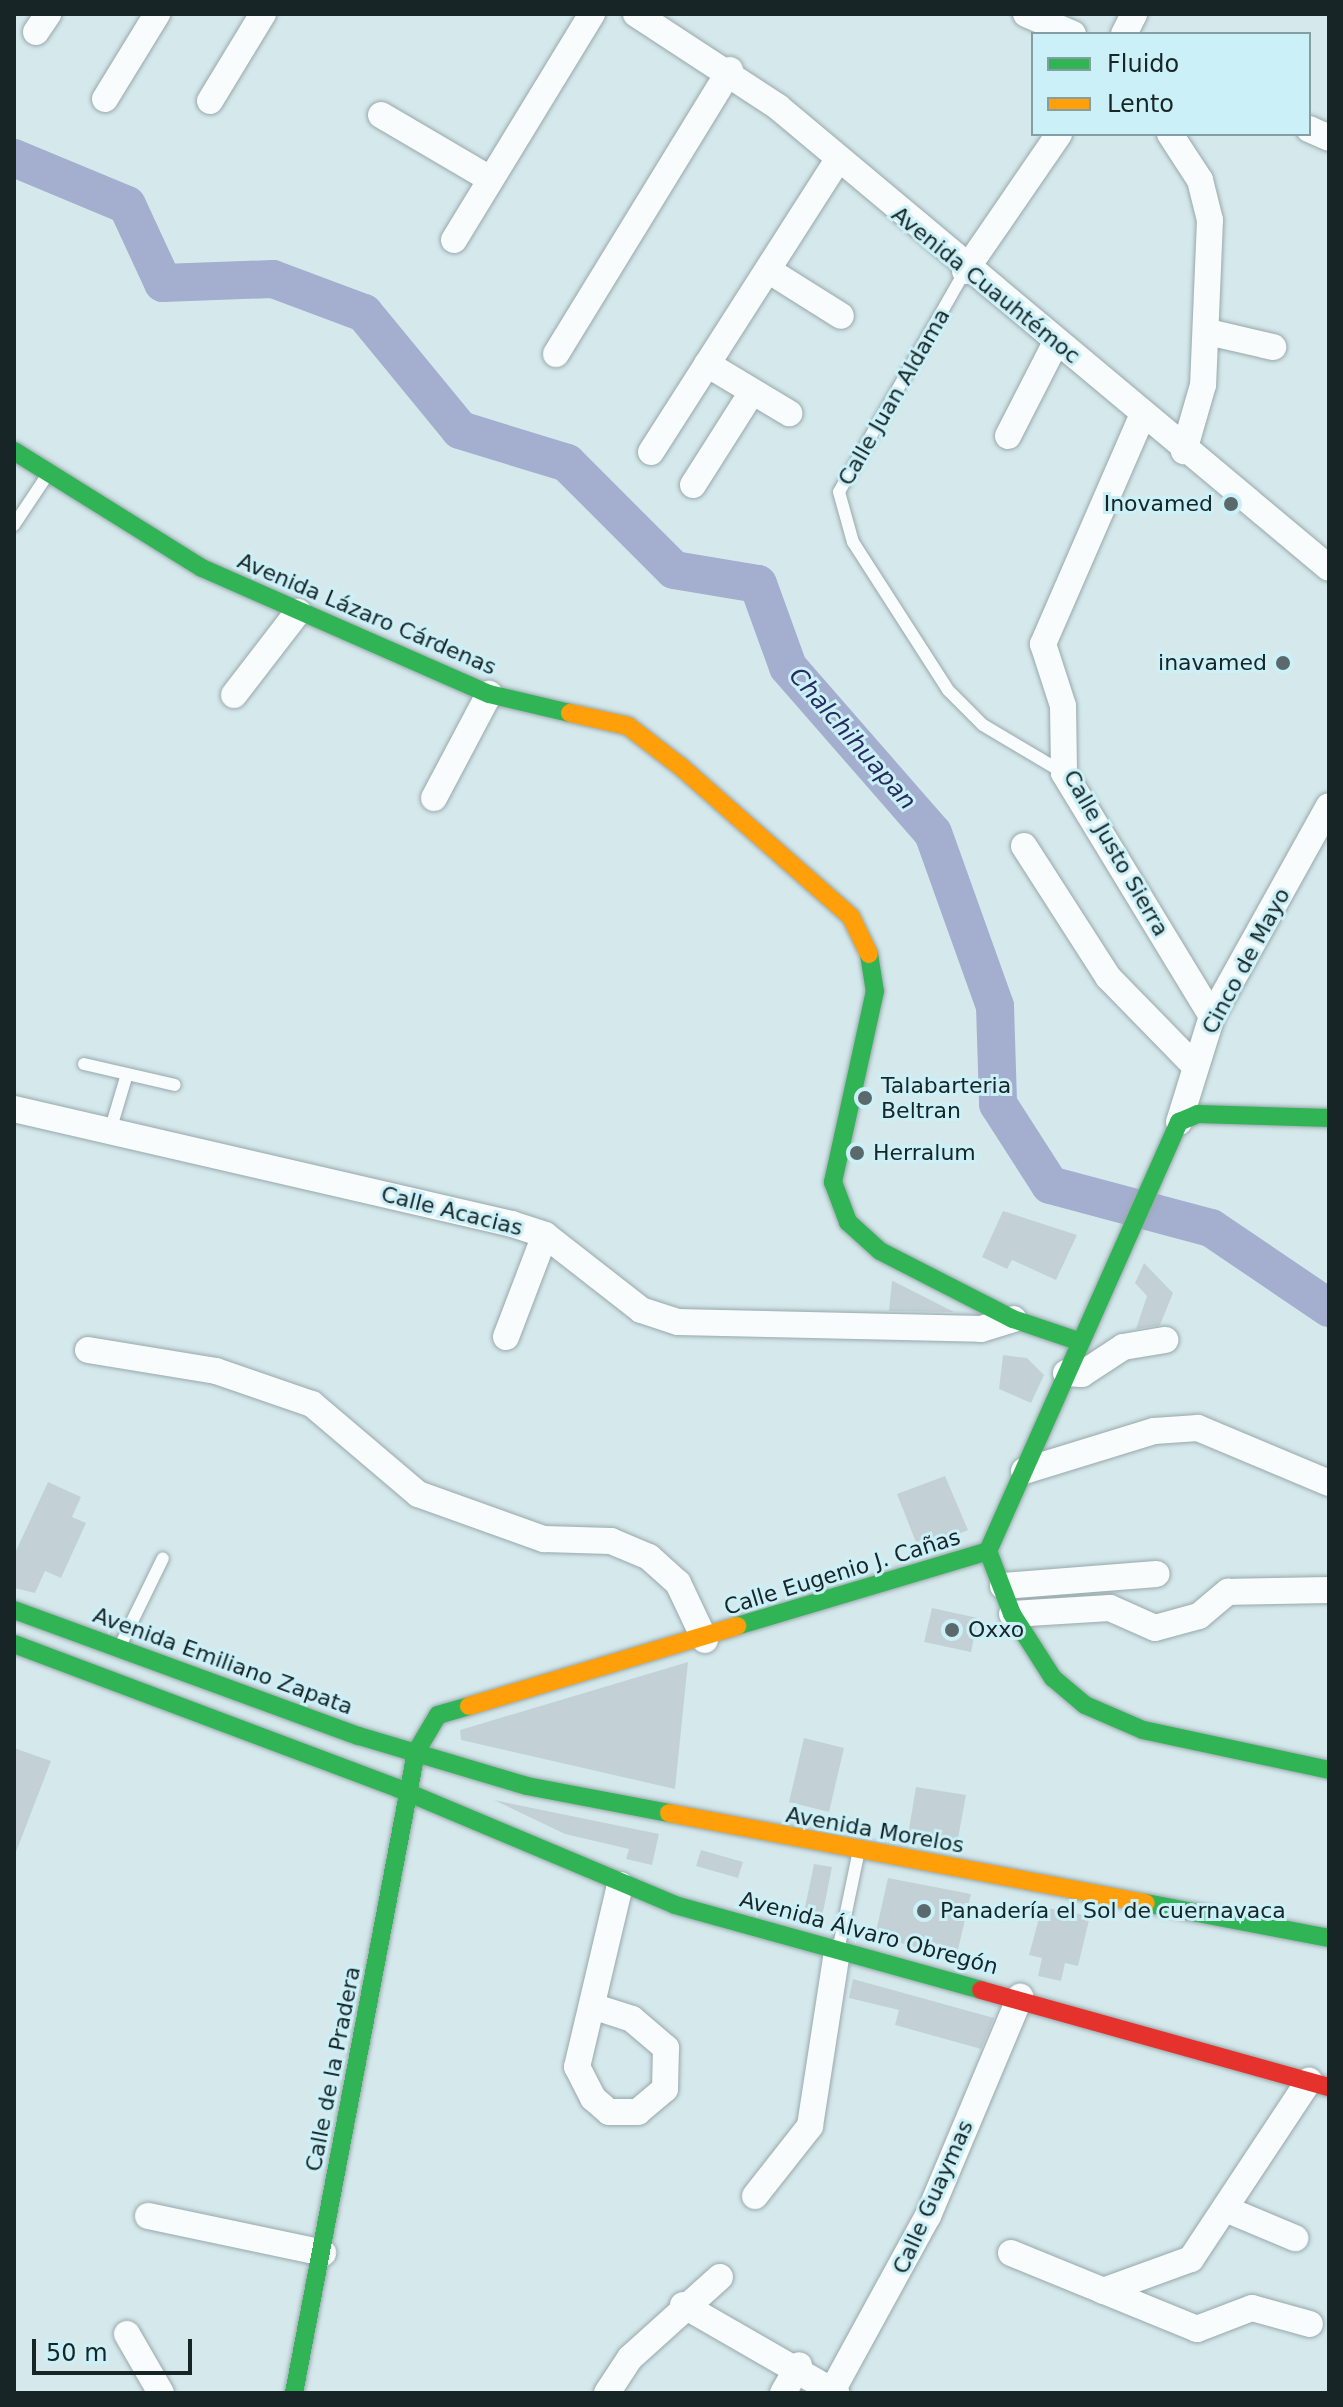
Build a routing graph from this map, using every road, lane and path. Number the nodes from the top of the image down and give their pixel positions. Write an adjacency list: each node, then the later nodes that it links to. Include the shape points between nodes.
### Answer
1 (157, 14): 10 (street)
2 (263, 14): 11 (street)
3 (592, 14): 16 (street)
4 (636, 14): 9 (street, Avenida Cuauhtémoc)
5 (1026, 14): 7 (street)
6 (1134, 14): 8 (street)
7 (1068, 32)
8 (1125, 32)
9 (730, 70): 15 (street, Avenida Cuauhtémoc); 24 (street)
10 (105, 99)
11 (210, 101)
12 (381, 115): 16 (street)
13 (1058, 136): 19 (street)
14 (1171, 136): 21 (street, via 1200,180 1210,220)
15 (837, 161): 18 (street); 19 (street, Avenida Cuauhtémoc)
16 (490, 179): 17 (street)
17 (454, 240)
18 (768, 270): 20 (street); 25 (street)
19 (965, 271): 22 (street, Avenida Cuauhtémoc); 40 (lane, Calle Juan Aldama, via 839,492 853,542 948,690 983,725)
20 (841, 316)
21 (1208, 332): 23 (street); 31 (street, via 1203,385)
22 (1056, 342): 28 (street, Avenida Cuauhtémoc); 29 (street)
23 (1273, 347)
24 (556, 354)
25 (707, 364): 26 (street); 32 (street)
26 (752, 392): 27 (street); 34 (street)
27 (789, 413)
28 (1143, 414): 31 (street, Avenida Cuauhtémoc); 40 (street, Calle Justo Sierra, via 1043,644 1063,706)
29 (1008, 436)
30 (14, 451): 33 (street, Avenida Lázaro Cárdenas)
31 (1184, 451): 36 (street, Avenida Cuauhtémoc)
32 (651, 452)
33 (49, 473): 35 (lane); 37 (street, Avenida Lázaro Cárdenas, via 202,568)
34 (693, 485)
35 (14, 525)
36 (1328, 566)
37 (298, 612): 38 (street, Avenida Lázaro Cárdenas); 39 (street)
38 (489, 694): 41 (street); 54 (street, Avenida Lázaro Cárdenas, via 628,726 851,917 871,959 875,991 838,1134 833,1182 848,1222 880,1251)
39 (234, 695)
40 (1064, 773): 44 (street, Calle Justo Sierra)
41 (434, 798)
42 (1329, 806): 44 (street, Cinco de Mayo)
43 (1024, 846): 46 (street, via 1108,977)
44 (1212, 1016): 46 (street, Cinco de Mayo)
45 (84, 1064): 47 (lane)
46 (1194, 1065): 51 (street, Cinco de Mayo)
47 (127, 1074): 48 (lane); 52 (lane)
48 (175, 1085)
49 (14, 1109): 52 (street, Calle Acacias)
50 (1329, 1118): 51 (street, via 1198,1114)
51 (1179, 1122): 57 (street, Calle Eugenio J. Cañas)
52 (110, 1131): 53 (street, Calle Acacias)
53 (545, 1235): 54 (street, Calle Acacias, via 641,1310 678,1322 981,1329); 55 (street)
54 (1013, 1319): 57 (street, Avenida Lázaro Cárdenas)
55 (506, 1337)
56 (1165, 1340): 59 (street, via 1123,1347 1082,1374)
57 (1078, 1341): 59 (street, Calle Eugenio J. Cañas)
58 (88, 1350): 69 (street, via 216,1371 312,1404 418,1494 544,1539 611,1541 649,1557 678,1583)
59 (1066, 1373): 60 (street, Calle Eugenio J. Cañas)
60 (1024, 1471): 61 (street, via 1154,1431 1198,1428); 62 (street, Calle Eugenio J. Cañas)
61 (1329, 1483)
62 (988, 1551): 65 (street); 69 (street, Calle Eugenio J. Cañas)
63 (163, 1558): 71 (lane)
64 (1157, 1574): 65 (street)
65 (1003, 1586): 68 (street)
66 (1329, 1590): 68 (street, via 1228,1592 1199,1616 1155,1628 1110,1608)
67 (14, 1610): 71 (street, Avenida Emiliano Zapata)
68 (1012, 1614): 73 (street, via 1053,1678 1085,1705 1143,1730)
69 (705, 1640): 72 (street, Calle Eugenio J. Cañas, via 438,1715)
70 (14, 1644): 74 (street)
71 (118, 1648): 72 (street, Avenida Emiliano Zapata)
72 (416, 1752): 74 (street, Calle de la Pradera); 75 (street, Avenida Morelos, via 527,1786)
73 (1329, 1770)
74 (409, 1793): 76 (street, Avenida Álvaro Obregón); 86 (street, Calle de la Pradera)
75 (858, 1852): 77 (street, Avenida Morelos); 78 (lane)
76 (620, 1885): 78 (street, Avenida Álvaro Obregón); 80 (street)
77 (1329, 1938)
78 (837, 1952): 79 (street, Avenida Álvaro Obregón); 82 (street, via 810,2126 797,2151)
79 (1020, 1997): 81 (street, Avenida Álvaro Obregón); 94 (street, Calle Guaymas, via 928,2216)
80 (592, 2006)
81 (1319, 2084): 83 (street)
82 (755, 2196)
83 (1228, 2210): 85 (street); 89 (street, via 1191,2259)
84 (148, 2216): 86 (street)
85 (1295, 2238)
86 (323, 2253): 96 (street, Calle de la Pradera)
87 (1011, 2253): 89 (street)
88 (720, 2277): 90 (street)
89 (1103, 2291): 91 (street, via 1197,2329 1252,2308)
90 (683, 2305): 93 (street); 97 (street)
91 (1310, 2324)
92 (127, 2334): 95 (street)
93 (799, 2365): 94 (street); 98 (street)
94 (834, 2392)
95 (161, 2393)
96 (294, 2393)
97 (607, 2393)
98 (783, 2393)

